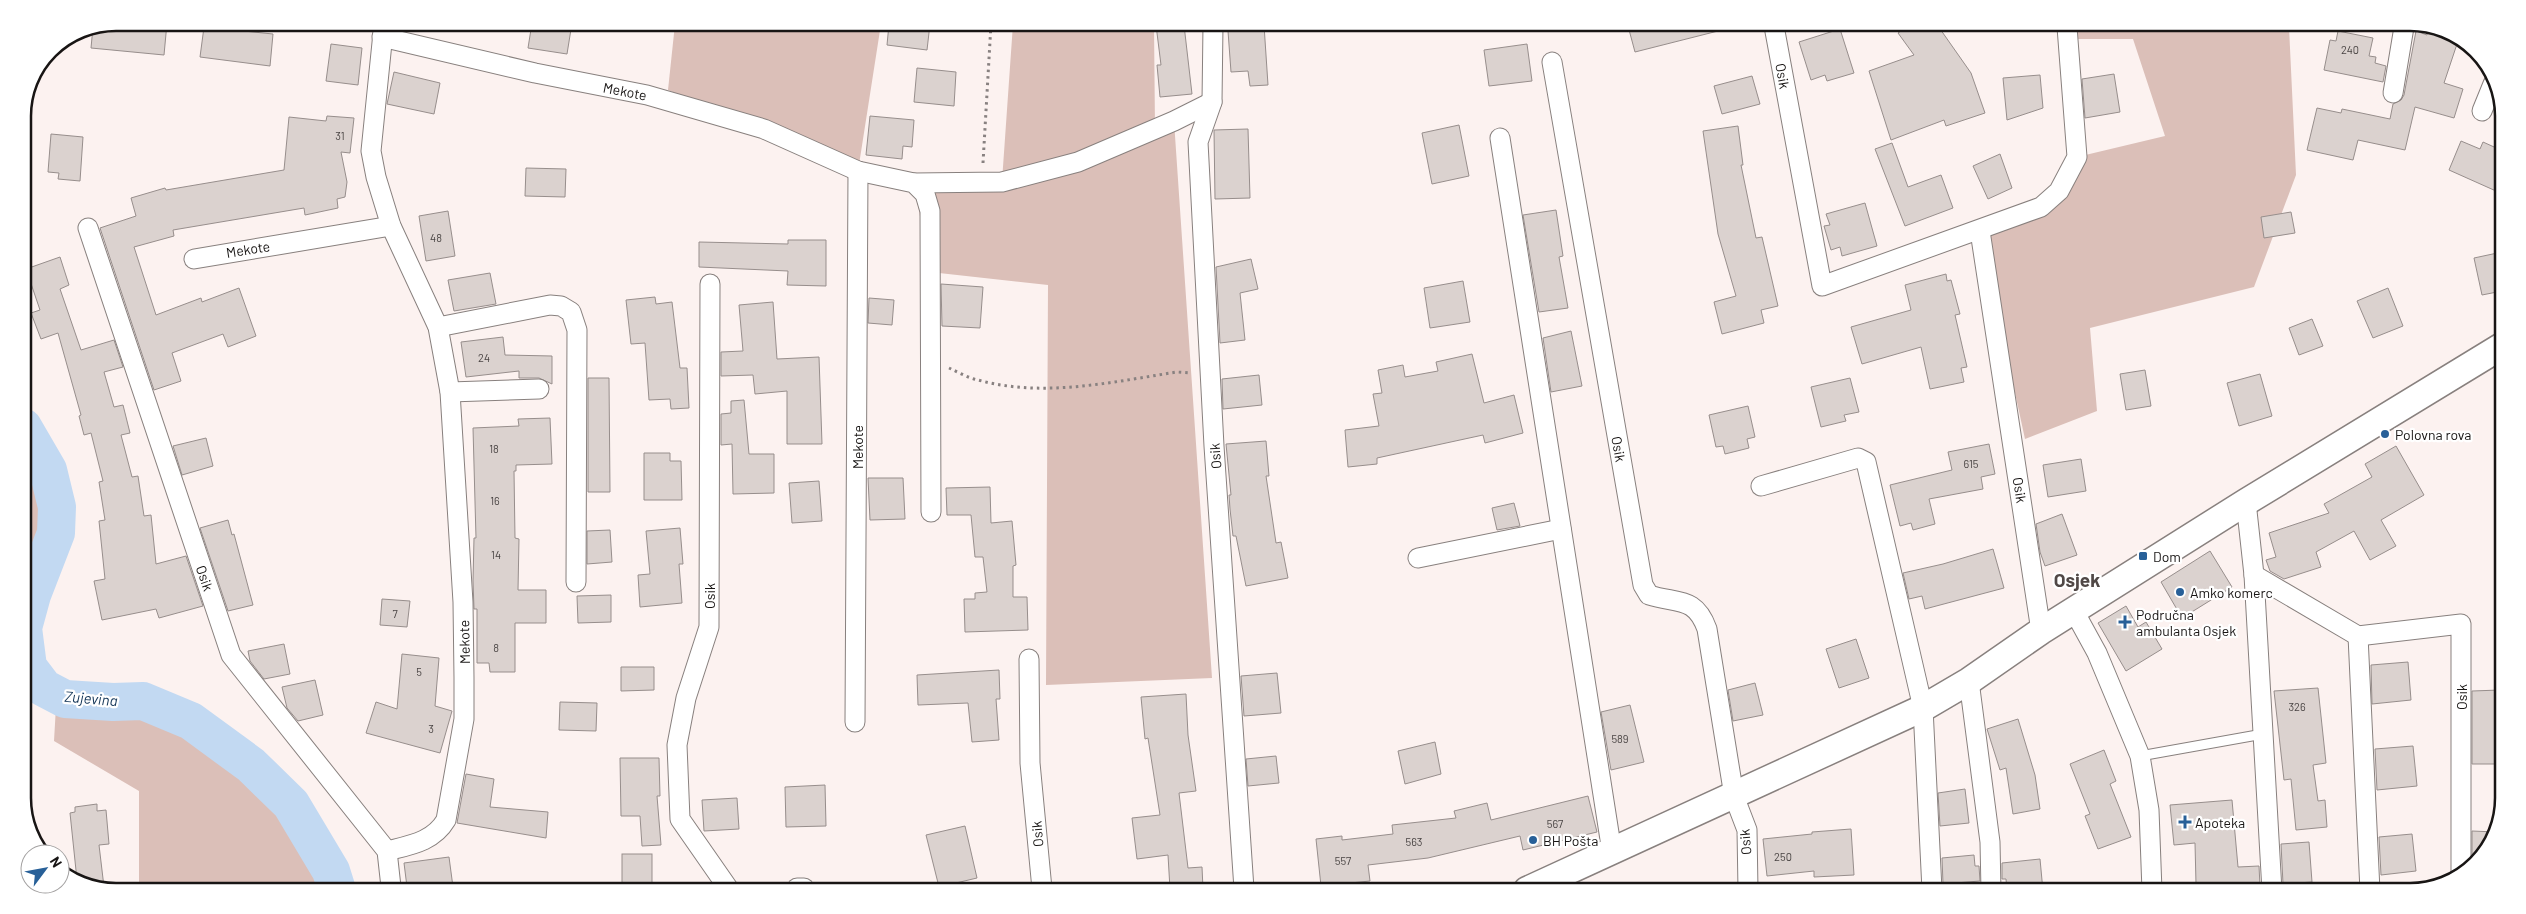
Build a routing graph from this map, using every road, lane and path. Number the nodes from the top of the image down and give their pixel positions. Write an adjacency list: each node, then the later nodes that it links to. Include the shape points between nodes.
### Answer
1 (383, 31): 17 (street, Mekote, via 371,151)
2 (387, 31): 14 (street, Mekote, via 535,73 647,95 764,129)
3 (991, 31): 15 (path)
4 (1213, 31): 11 (street, Osik)
5 (1775, 31): 19 (street, Osik, via 1822,286)
6 (2067, 31): 19 (street, Osik, via 2077,157 2059,191 2041,207)
7 (2403, 31): 10 (street)
8 (1552, 62): 44 (street, Osik, via 1643,585 1649,595 1690,605 1702,615)
9 (2490, 90): 12 (street)
10 (2392, 92)
11 (1212, 102): 15 (street, Mekote, via 1078,162 1002,182); 25 (street, Osik, via 1198,142)
12 (2482, 111)
13 (1500, 138): 31 (street)
14 (858, 171): 16 (street, Mekote); 41 (street, Mekote)
15 (982, 182): 16 (street, Mekote)
16 (914, 183): 24 (street, via 925,194 930,211)
17 (391, 226): 20 (street, Mekote); 22 (street, Mekote)
18 (88, 228): 45 (street, Osik, via 231,655)
19 (1980, 230): 36 (street, Osik)
20 (194, 258)
21 (710, 284): 49 (street, Osik, via 709,627 686,698 677,745 680,819)
22 (438, 327): 27 (street, Mekote); 34 (street, via 550,305 561,306 571,312 577,330)
23 (2495, 350): 29 (main road)
24 (930, 359): 25 (path, via 977,380 1016,387 1071,388 1177,372); 30 (street)
25 (1210, 375): 51 (street, Osik)
26 (539, 389): 27 (street)
27 (450, 392): 45 (street, Mekote, via 463,602 464,703 460,745 446,820 440,831 431,838)
28 (1761, 486): 40 (street, via 1858,458 1866,462)
29 (2246, 502): 33 (street); 35 (main road)
30 (931, 512)
31 (1561, 529): 32 (street); 46 (street)
32 (1418, 558)
33 (2254, 575): 37 (street); 42 (street)
34 (576, 582)
35 (2074, 611): 36 (main road); 43 (street, via 2097,653)
36 (2041, 631): 39 (main road)
37 (2358, 636): 47 (street, Osik, via 2461,624); 58 (street)
38 (1029, 659): 50 (street, Osik, via 1030,763)
39 (1969, 682): 40 (main road); 55 (street, via 1990,842)
40 (1923, 708): 44 (main road); 54 (street)
41 (855, 722)
42 (2264, 734): 43 (lane); 57 (street)
43 (2140, 756): 56 (street, via 2149,810)
44 (1734, 796): 46 (main road); 53 (street, Osik, via 1747,830)
45 (387, 851): 48 (street)
46 (1612, 852): 52 (main road)
47 (2461, 865)
48 (391, 883)
49 (725, 883)
50 (1041, 883)
51 (1244, 883)
52 (1543, 883)
53 (1748, 883)
54 (1932, 883)
55 (1991, 883)
56 (2152, 883)
57 (2272, 883)
58 (2370, 883)

